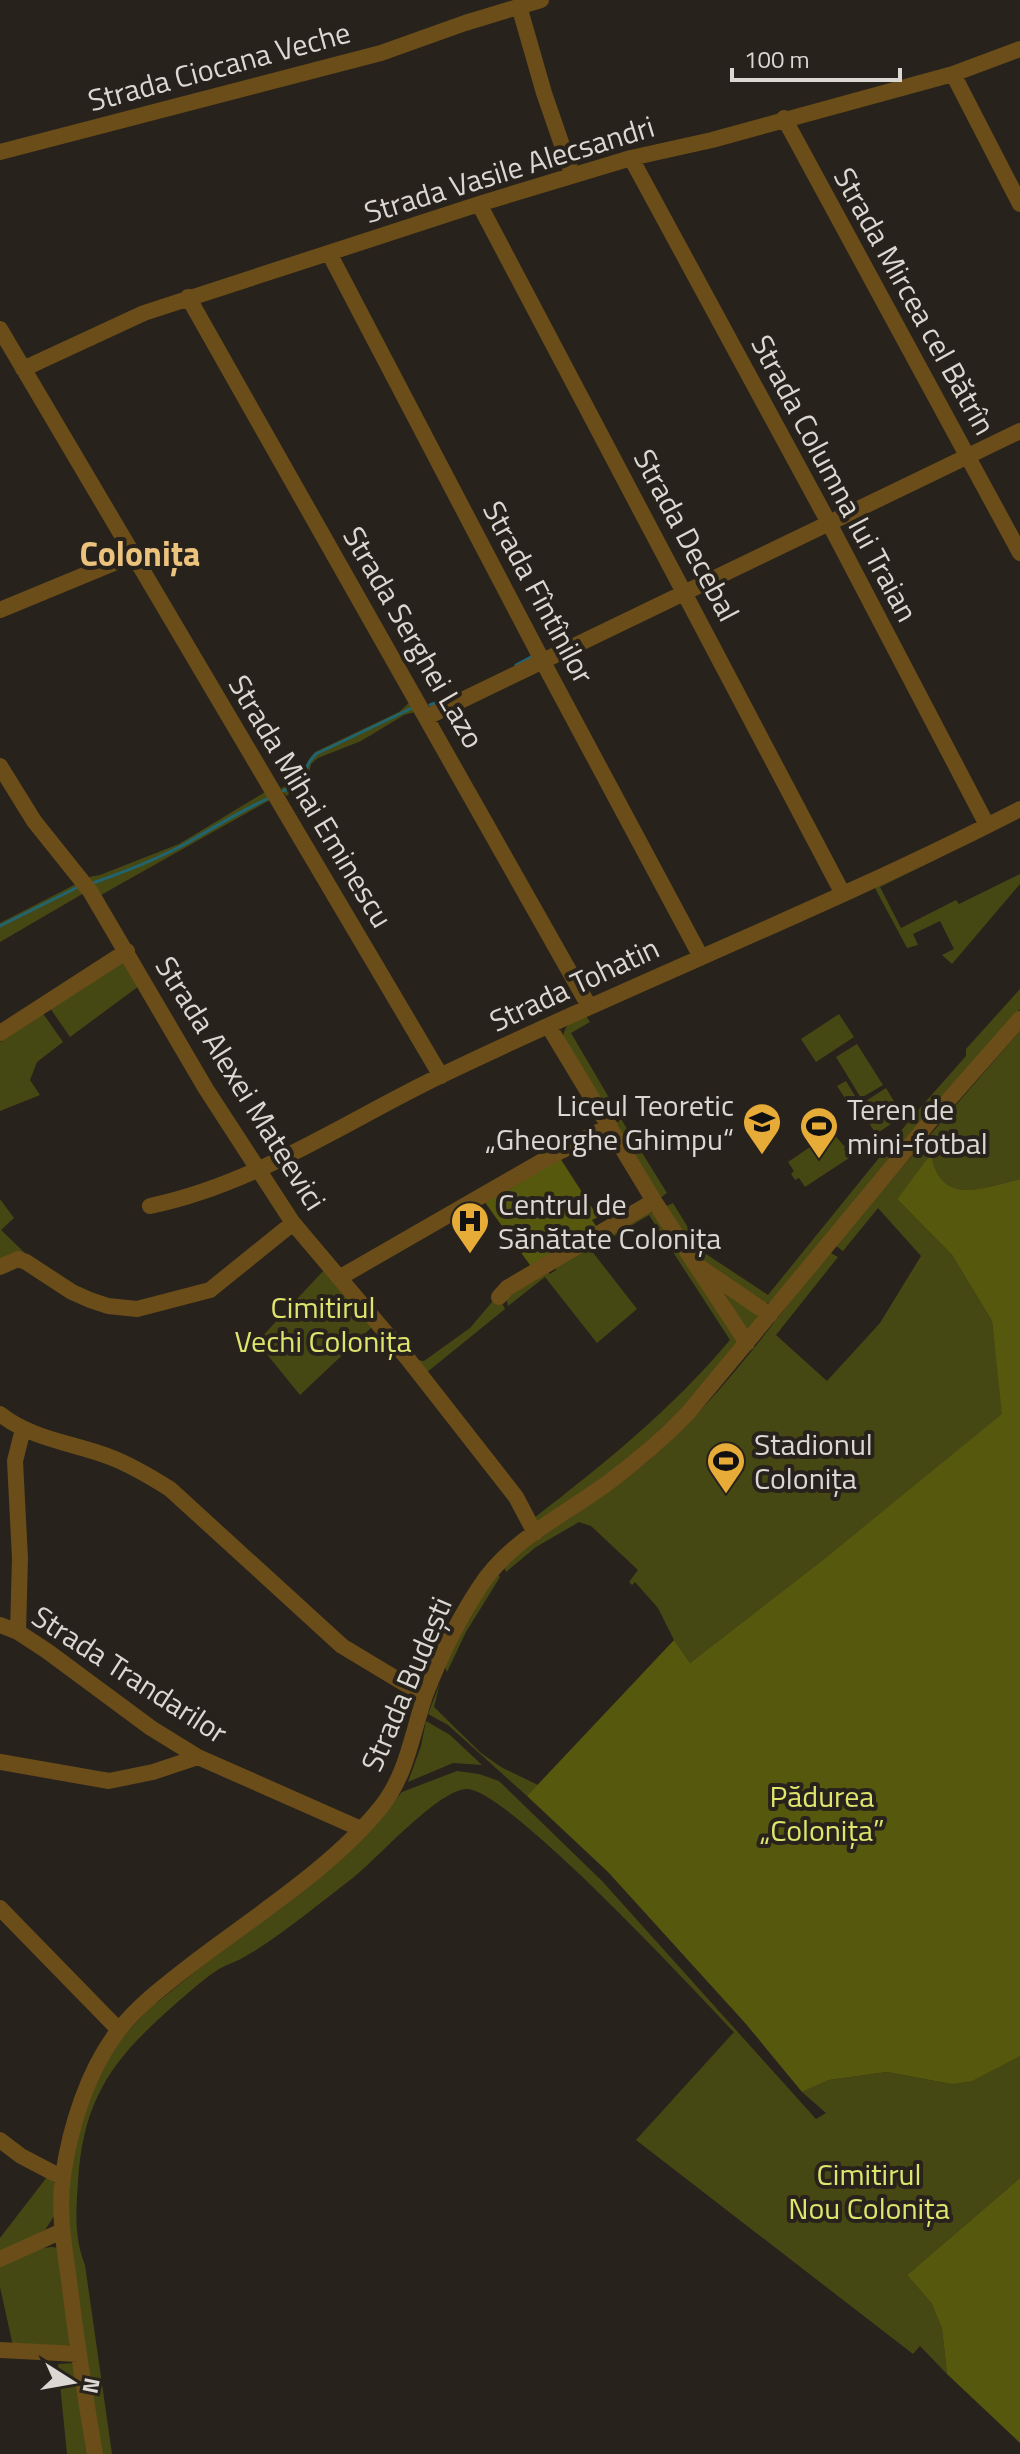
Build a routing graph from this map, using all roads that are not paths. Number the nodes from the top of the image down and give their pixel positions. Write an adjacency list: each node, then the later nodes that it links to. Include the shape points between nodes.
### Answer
1 (541, 0): 2 (street, Strada Ciocana Veche)
2 (519, 6): 6 (street, Strada Ciocana Veche, via 381,53); 8 (street)
3 (1020, 49): 4 (street, Strada Vasile Alecsandri)
4 (953, 74): 5 (street, Strada Vasile Alecsandri); 10 (street)
5 (784, 118): 7 (street, Strada Vasile Alecsandri); 16 (street, Strada Mircea cel Bătrîn)
6 (0, 152)
7 (631, 158): 8 (street, Strada Vasile Alecsandri); 17 (street, Strada Columna lui Traian)
8 (572, 174): 9 (street, Strada Vasile Alecsandri)
9 (479, 204): 11 (street, Strada Vasile Alecsandri); 20 (street, Strada Decebal)
10 (1020, 204)
11 (329, 253): 12 (street, Strada Vasile Alecsandri); 22 (street, Strada Fîntînilor)
12 (188, 297): 14 (street, Strada Vasile Alecsandri); 23 (street, Strada Serghei Lazo)
13 (0, 329): 14 (street, Strada Mihai Eminescu)
14 (23, 369): 19 (street, Strada Mihai Eminescu)
15 (1020, 431): 16 (street)
16 (968, 456): 17 (street); 18 (street, Strada Mircea cel Bătrîn)
17 (829, 523): 20 (street); 26 (street, Strada Columna lui Traian)
18 (1020, 553)
19 (133, 555): 21 (street); 34 (street, Strada Mihai Eminescu)
20 (686, 592): 22 (street); 27 (street, Strada Decebal)
21 (0, 610)
22 (542, 660): 23 (street); 29 (street, Strada Fîntînilor)
23 (427, 717): 30 (street, Strada Serghei Lazo)
24 (0, 766): 28 (street, Strada Alexei Mateevici)
25 (1020, 809): 26 (street, Strada Tohatin)
26 (987, 825): 27 (street, Strada Tohatin)
27 (843, 894): 29 (street, Strada Tohatin)
28 (127, 951): 33 (street); 36 (street, Strada Alexei Mateevici)
29 (701, 957): 30 (street, Strada Tohatin)
30 (589, 1006): 32 (street, Strada Tohatin)
31 (1020, 1019): 44 (street, Strada Budești)
32 (549, 1027): 34 (street, Strada Tohatin); 35 (street)
33 (0, 1033)
34 (441, 1076): 36 (street, Strada Tohatin)
35 (610, 1126): 37 (street); 42 (street)
36 (257, 1170): 38 (street, Strada Tohatin); 39 (street, Strada Alexei Mateevici)
37 (654, 1201): 40 (street); 43 (street)
38 (150, 1206)
39 (293, 1223): 41 (street, via 210,1290 137,1309 90,1300 18,1259); 42 (street, Strada Alexei Mateevici)
40 (693, 1262): 44 (street); 45 (street)
41 (0, 1267)
42 (339, 1278): 48 (street, Strada Alexei Mateevici, via 516,1497)
43 (499, 1297)
44 (770, 1315): 45 (street, Strada Budești)
45 (747, 1343): 48 (street, Strada Budești, via 668,1434)
46 (0, 1414): 47 (street)
47 (23, 1429): 50 (street, via 15,1461); 51 (street, via 109,1457 170,1489 342,1646)
48 (535, 1533): 51 (street, Strada Budești, via 480,1586)
49 (0, 1625): 50 (street, Strada Trandarilor)
50 (18, 1632): 52 (street, Strada Trandarilor)
51 (425, 1696): 54 (street, Strada Budești, via 400,1777)
52 (198, 1757): 53 (street, via 109,1781); 54 (street, Strada Trandarilor)
53 (0, 1762)
54 (361, 1829): 56 (street, Strada Budești, via 166,1984)
55 (0, 1908): 56 (street)
56 (119, 2030): 58 (street, Strada Budești, via 90,2082)
57 (0, 2140): 58 (street)
58 (63, 2178): 59 (street, Strada Budești)
59 (62, 2231): 60 (street); 62 (street, Strada Budești)
60 (0, 2259)
61 (0, 2350): 62 (street)
62 (78, 2354): 63 (street, Strada Budești)
63 (95, 2454)

